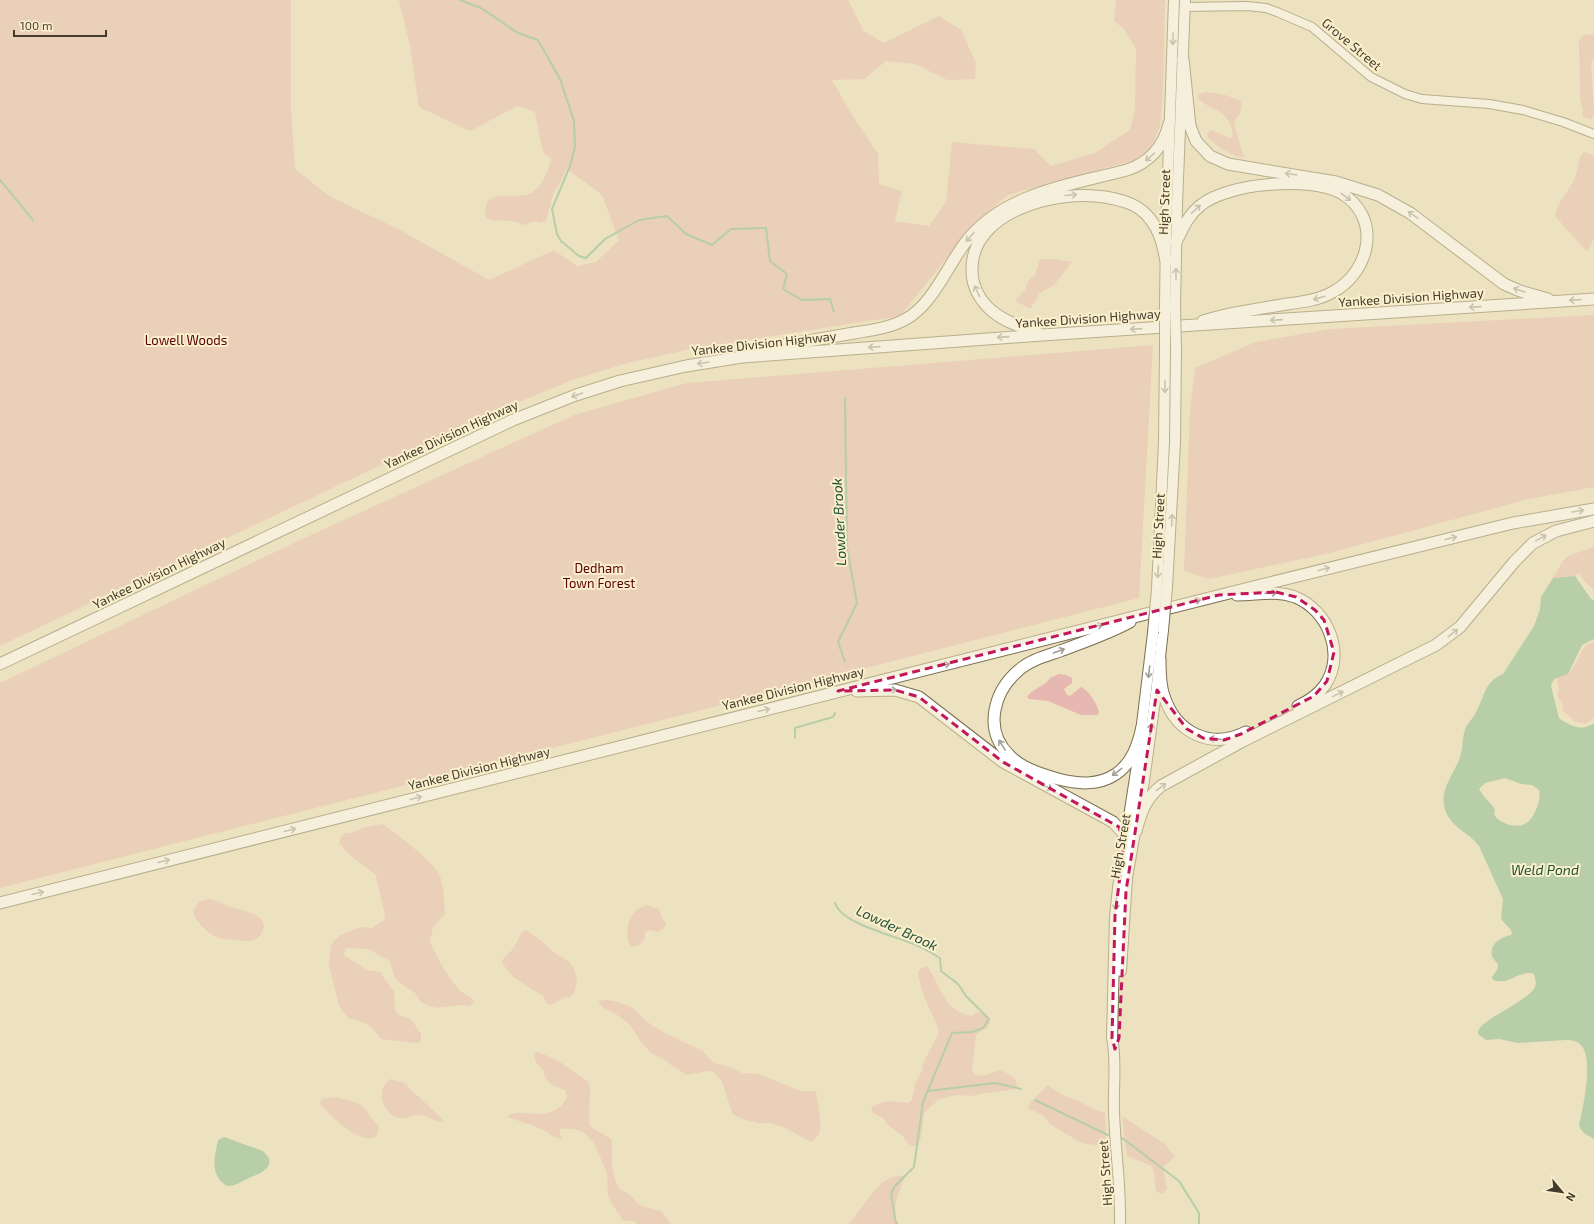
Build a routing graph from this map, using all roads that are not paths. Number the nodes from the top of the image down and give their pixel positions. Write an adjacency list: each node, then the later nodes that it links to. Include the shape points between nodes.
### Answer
1 (1174, 0): 4 (main road, High Street, one-way to 4)
2 (1185, 3): 3 (main road, High Street); 5 (street, Grove Street, via 1266,8 1316,29 1362,71 1386,86 1416,97 1523,110)
3 (1183, 59): 6 (main road, High Street); 9 (highway, one-way to 3, via 1504,284 1410,213 1378,195 1336,182 1228,164 1210,156 1199,146 1191,132)
4 (1169, 124): 7 (main road, High Street); 13 (highway, one-way to 13, via 1160,146 1142,164 1035,194 1008,206 992,217 966,242 924,305 906,319 886,328 785,345)
5 (1594, 134)
6 (1176, 242): 10 (main road, High Street, one-way to 6); 11 (highway, one-way to 11, via 1190,215 1208,200 1228,192 1272,184 1313,185 1339,192 1358,210 1367,234 1365,253 1358,269 1333,293 1313,300 1222,315)
7 (1166, 261): 10 (main road, High Street); 12 (highway, one-way to 7, via 1010,323 997,314 982,300 974,283 972,265 976,246 990,228 1010,214 1037,202 1066,196 1094,195 1122,200 1136,206 1150,218 1161,239)
8 (1594, 299): 9 (highway, Yankee Division Highway, one-way to 9)
9 (1556, 301): 11 (highway, Yankee Division Highway, one-way to 11)
10 (1170, 305): 16 (main road, High Street, bridge, via 1175,443)
11 (1189, 325): 12 (highway, Yankee Division Highway, one-way to 12)
12 (1042, 334): 13 (highway, Yankee Division Highway, one-way to 13)
13 (742, 357): 20 (highway, Yankee Division Highway, one-way to 20, via 642,376 587,391 534,411)
14 (1594, 509): 17 (highway, Yankee Division Highway, one-way to 14, via 1513,523)
15 (1594, 521): 23 (highway, one-way to 15, via 1145,803 1161,786 1243,741 1436,645 1460,627 1533,543 1556,531)
16 (1162, 588): 19 (main road, High Street, bridge, via 1163,630); 22 (main road, High Street, one-way to 22, bridge, via 1153,633)
17 (1219, 595): 18 (highway, Yankee Division Highway, one-way to 17); 19 (highway, one-way to 19, via 1281,593 1296,597 1315,610 1328,628 1334,652 1332,672 1322,689 1306,702 1241,734 1224,740 1212,740 1187,730 1171,712 1162,689)
18 (1145, 614): 21 (highway, Yankee Division Highway, one-way to 18); 22 (highway, one-way to 18, via 1133,754 1120,771 1105,780 1080,783 1042,774 1016,761 1000,743 995,730 994,716 1000,692 1012,676 1025,665 1113,631)
19 (1160, 659): 23 (main road, High Street, one-way to 19)
20 (0, 664)
21 (838, 691): 24 (highway, one-way to 24, via 895,690 919,697 1003,762 1113,822 1122,833); 25 (highway, Yankee Division Highway, one-way to 21)
22 (1142, 727): 24 (main road, High Street)
23 (1136, 831): 26 (main road, High Street, via 1126,891 1119,1038)
24 (1124, 844): 26 (main road, High Street, one-way to 26, via 1116,916 1112,1038)
25 (0, 903)
26 (1115, 1049): 27 (main road, High Street, via 1114,1110)
27 (1120, 1224)

